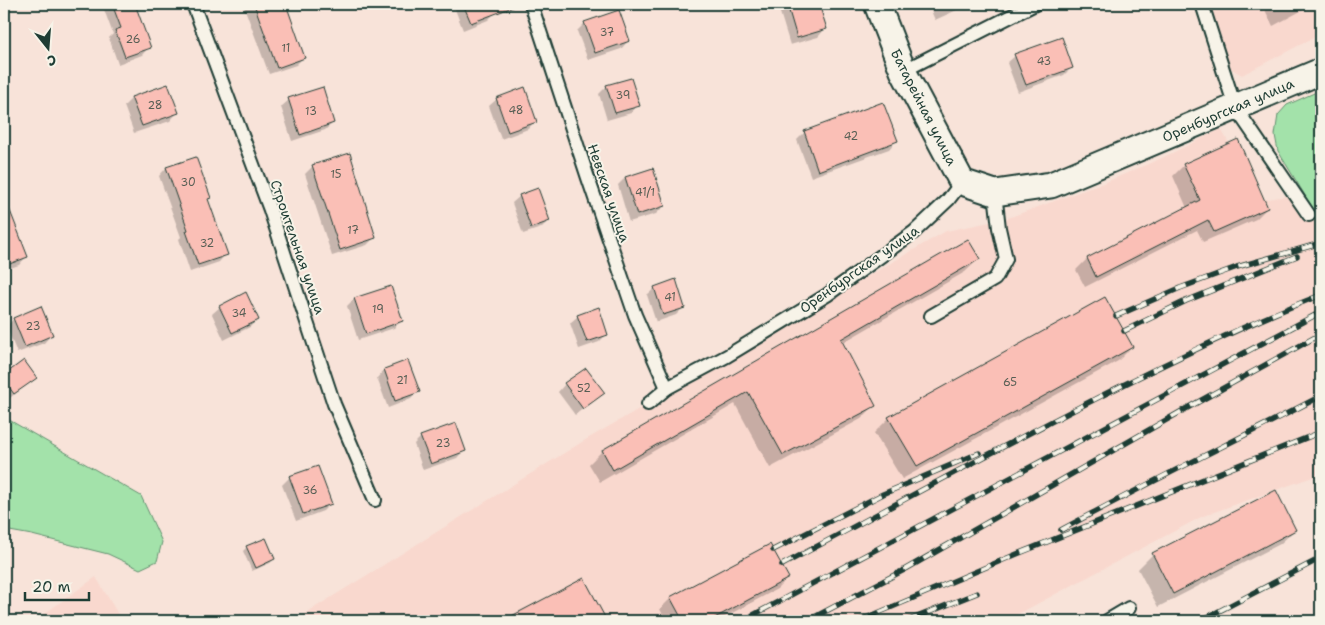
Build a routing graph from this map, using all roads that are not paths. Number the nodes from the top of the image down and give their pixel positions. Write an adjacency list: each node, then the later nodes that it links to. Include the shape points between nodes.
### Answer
1 (193, 4): 15 (lane, Строительная улица, via 270,210 334,404)
2 (532, 4): 13 (lane, Невская улица, via 635,315)
3 (877, 4): 6 (street, Батарейная улица)
4 (1035, 4): 6 (lane)
5 (1202, 4): 8 (lane)
6 (903, 71): 9 (street, Батарейная улица)
7 (1321, 71): 8 (street, Оренбургская улица)
8 (1235, 107): 10 (street, Оренбургская улица, via 1051,184); 11 (lane)
9 (962, 182): 10 (street, Оренбургская улица); 13 (lane, Оренбургская улица, via 914,232 827,294 727,356)
10 (995, 193): 12 (lane, via 1006,259 995,279)
11 (1308, 215)
12 (931, 316)
13 (667, 388): 14 (lane, Оренбургская улица)
14 (648, 404)
15 (375, 500)
16 (1129, 608): 17 (lane)
17 (1107, 621)

